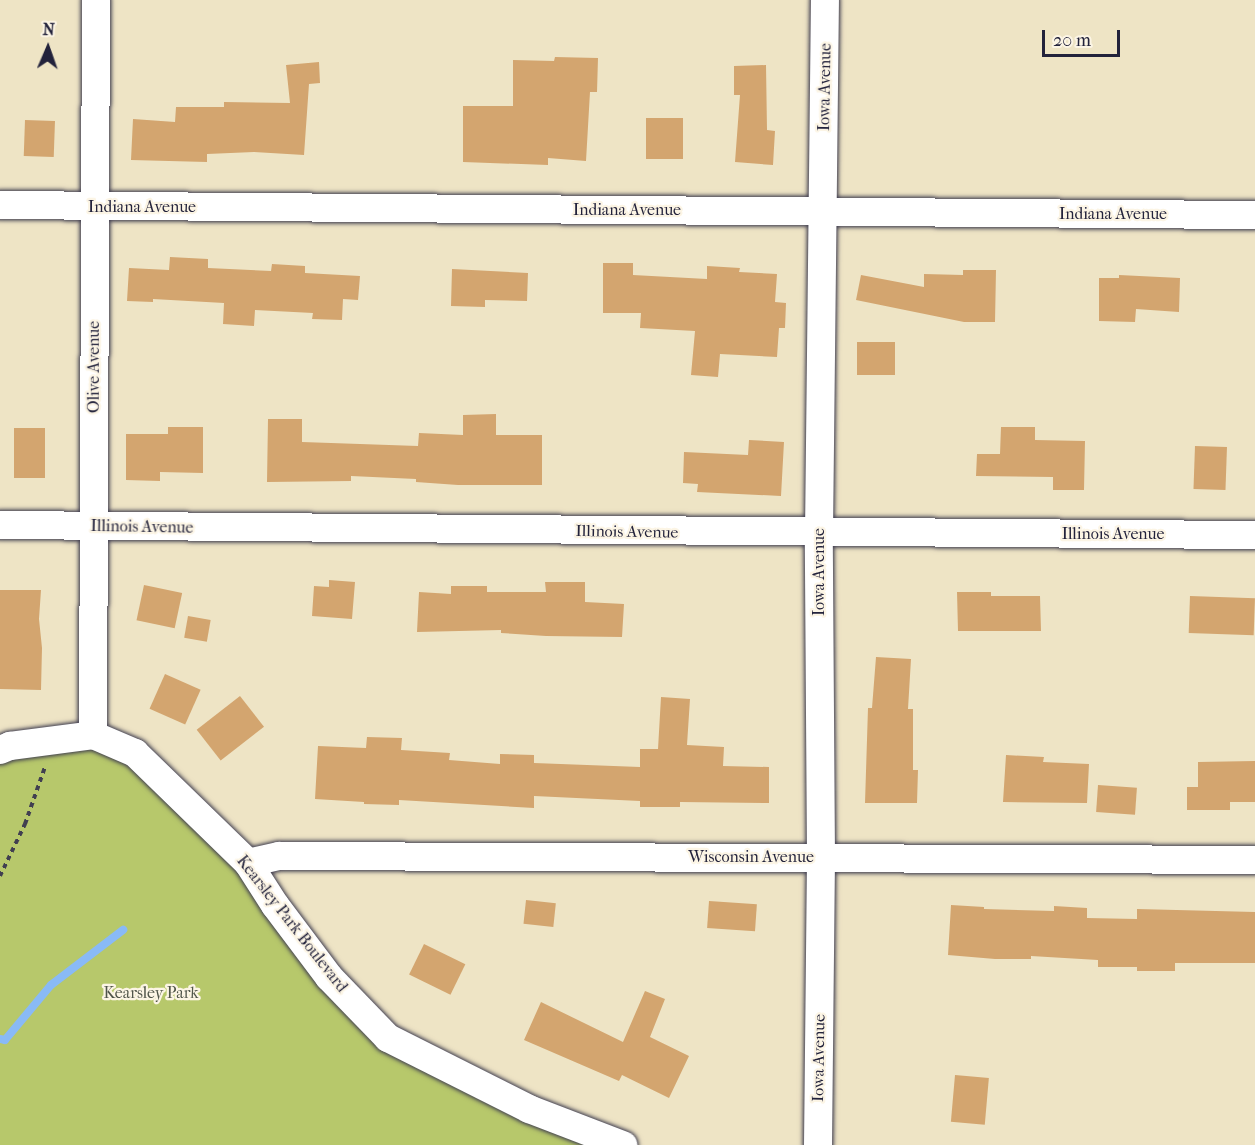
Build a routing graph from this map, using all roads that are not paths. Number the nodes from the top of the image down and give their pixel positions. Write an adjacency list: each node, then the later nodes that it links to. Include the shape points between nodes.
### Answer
1 (96, 0): 4 (street, Olive Avenue)
2 (825, 0): 5 (street, Iowa Avenue)
3 (0, 205): 4 (street, Indiana Avenue)
4 (95, 206): 5 (street, Indiana Avenue); 8 (street, Olive Avenue)
5 (823, 212): 6 (street, Indiana Avenue); 9 (street, Iowa Avenue)
6 (1255, 214)
7 (0, 525): 8 (street, Illinois Avenue)
8 (92, 526): 9 (street, Illinois Avenue); 11 (street, Olive Avenue)
9 (819, 533): 10 (street, Illinois Avenue); 13 (street, Iowa Avenue)
10 (1255, 535)
11 (93, 735): 12 (street); 15 (street, Kearsley Park Boulevard, via 135,753)
12 (0, 750)
13 (821, 857): 14 (street, Wisconsin Avenue); 15 (street, Wisconsin Avenue, via 279,856); 17 (street, Iowa Avenue)
14 (1255, 860)
15 (248, 863): 16 (street, Kearsley Park Boulevard, via 329,976 388,1038 529,1108)
16 (623, 1145)
17 (818, 1145)

